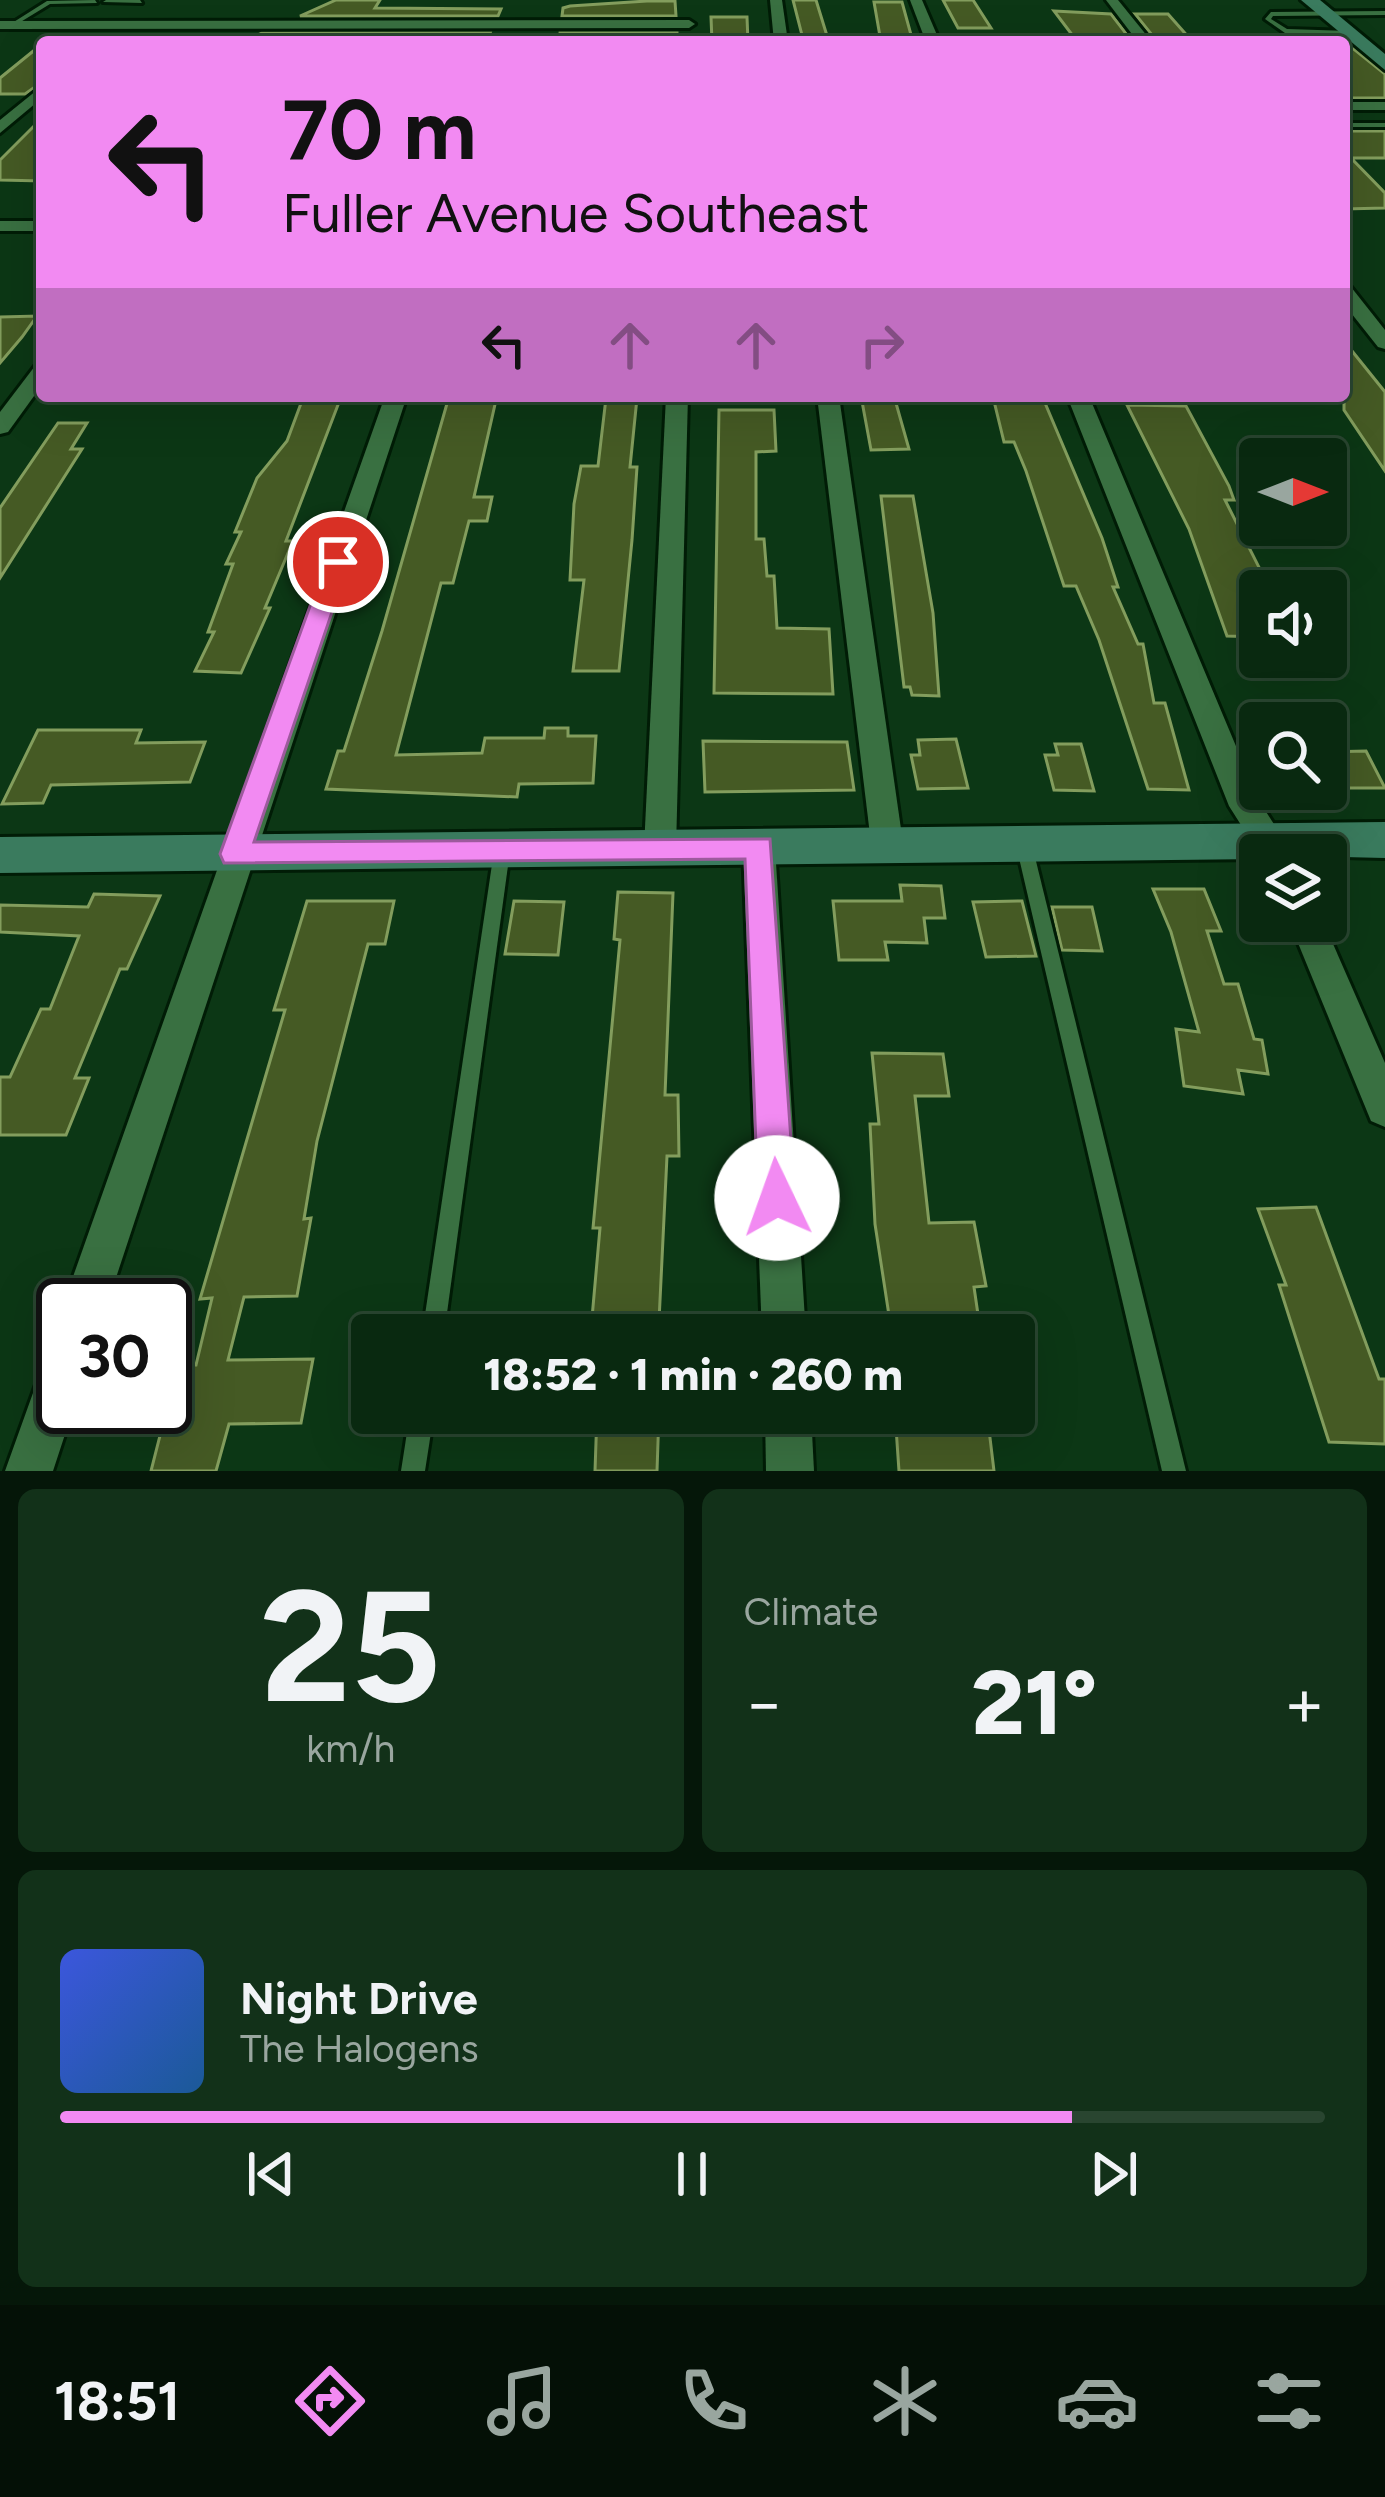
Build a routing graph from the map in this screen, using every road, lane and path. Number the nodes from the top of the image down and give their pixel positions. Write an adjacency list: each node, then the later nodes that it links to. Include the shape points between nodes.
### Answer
1 (533, 0): 15 (street)
2 (690, 0): 12 (street)
3 (776, 0): 22 (street)
4 (916, 0): 23 (street)
5 (1112, 0): 24 (street)
6 (141, 1): 8 (lane); 16 (street)
7 (95, 2): 13 (lane, via 49,2)
8 (106, 2)
9 (1321, 9): 11 (lane); 17 (main road); 17 (lane, via 1268,19 1285,31)
10 (313, 10): 14 (street)
11 (1385, 14)
12 (689, 24): 15 (street); 21 (street)
13 (6, 25): 16 (street)
14 (301, 25): 15 (street); 16 (street); 19 (street)
15 (524, 25): 20 (street)
16 (114, 26): 18 (street)
17 (1347, 32): 25 (main road)
18 (103, 36)
19 (293, 36)
20 (520, 36)
21 (688, 36)
22 (780, 36)
23 (931, 36)
24 (1140, 36)
25 (1385, 64)
26 (36, 95): 31 (street)
27 (1350, 106): 28 (street)
28 (1385, 106)
29 (1350, 125): 30 (lane)
30 (1385, 125)
31 (0, 128)
32 (0, 226): 33 (street)
33 (36, 226)
34 (1350, 298): 36 (street)
35 (1350, 336): 36 (street)
36 (1384, 339)
37 (36, 378): 42 (street)
38 (394, 402): 52 (street)
39 (677, 402): 50 (street)
40 (829, 402): 46 (street)
41 (1080, 402): 43 (street, via 1246,806)
42 (0, 427)
43 (1265, 834)
44 (1385, 840): 47 (main road)
45 (1023, 842): 46 (main road); 49 (main road); 66 (lane)
46 (887, 843): 48 (main road)
47 (1347, 843)
48 (759, 847): 50 (main road); 59 (street)
49 (1239, 847)
50 (660, 848): 51 (main road)
51 (502, 850): 52 (main road); 58 (lane)
52 (235, 854): 53 (main road); 57 (street)
53 (0, 855)
54 (1317, 942): 55 (street)
55 (1374, 1055): 56 (street)
56 (1385, 1108)
57 (94, 1278)
58 (436, 1314)
59 (783, 1314)
60 (41, 1434): 63 (street)
61 (419, 1434): 64 (lane)
62 (789, 1434): 65 (street)
63 (29, 1471)
64 (413, 1471)
65 (790, 1471)
66 (1174, 1471)

